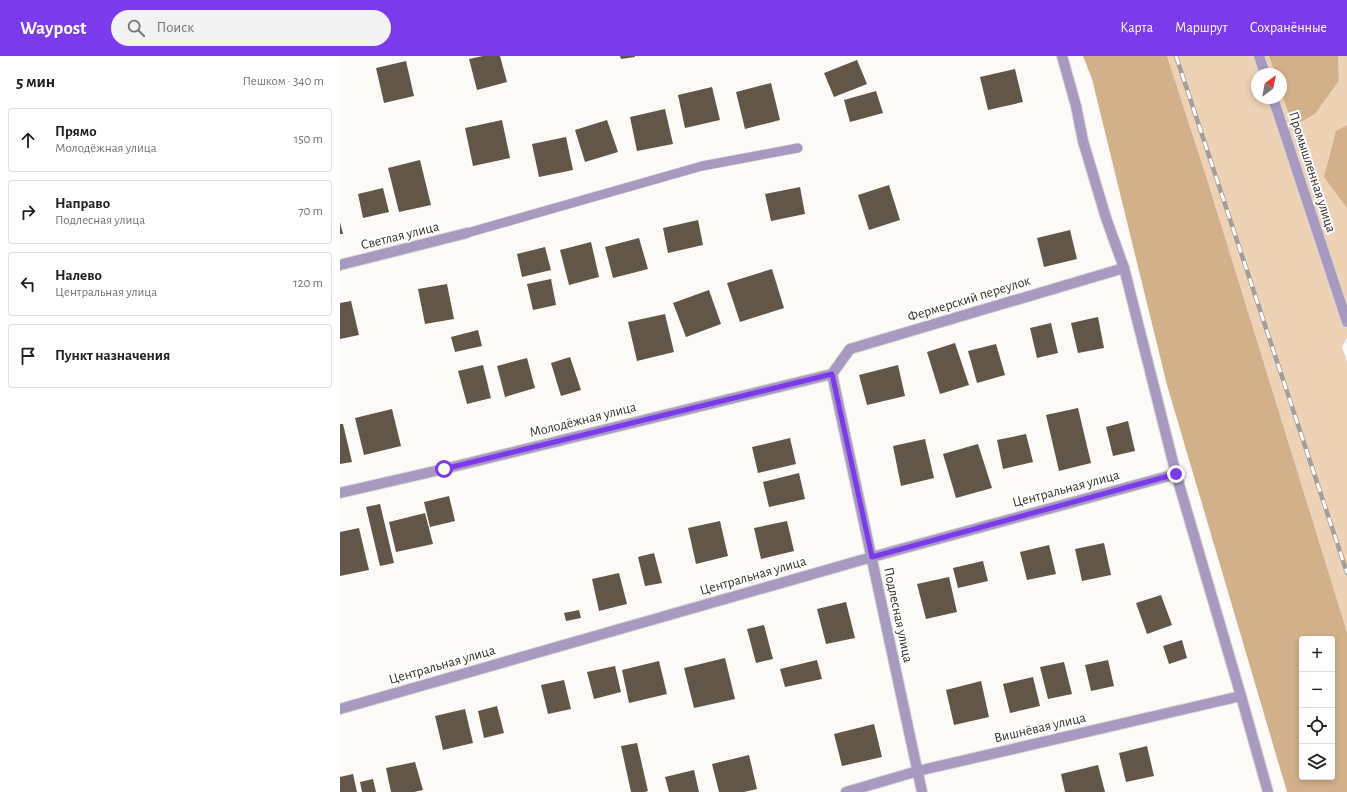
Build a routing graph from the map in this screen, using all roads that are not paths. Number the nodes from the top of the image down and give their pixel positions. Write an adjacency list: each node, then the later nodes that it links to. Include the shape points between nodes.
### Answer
1 (1062, 56): 8 (street, via 1076,106 1082,141)
2 (1259, 56): 3 (street)
3 (1263, 68)
4 (1275, 104): 9 (street, Промышленная улица)
5 (798, 148): 6 (lane, via 702,166)
6 (467, 233): 7 (street, Светлая улица)
7 (340, 265)
8 (1124, 268): 11 (street, Фермерский переулок, via 850,350); 12 (street)
9 (1345, 301): 10 (street, Промышленная улица)
10 (1347, 322)
11 (832, 374): 13 (street, Молодёжная улица); 14 (street, Подлесная улица)
12 (1176, 474): 14 (street, Центральная улица); 15 (street)
13 (340, 493)
14 (872, 557): 16 (street, Центральная улица); 17 (street, Подлесная улица)
15 (1242, 696): 17 (street, Вишнёвая улица); 20 (street)
16 (340, 709)
17 (918, 771): 18 (street, Вишнёвая улица); 19 (street, Подлесная улица)
18 (846, 792)
19 (922, 792)
20 (1268, 792)

